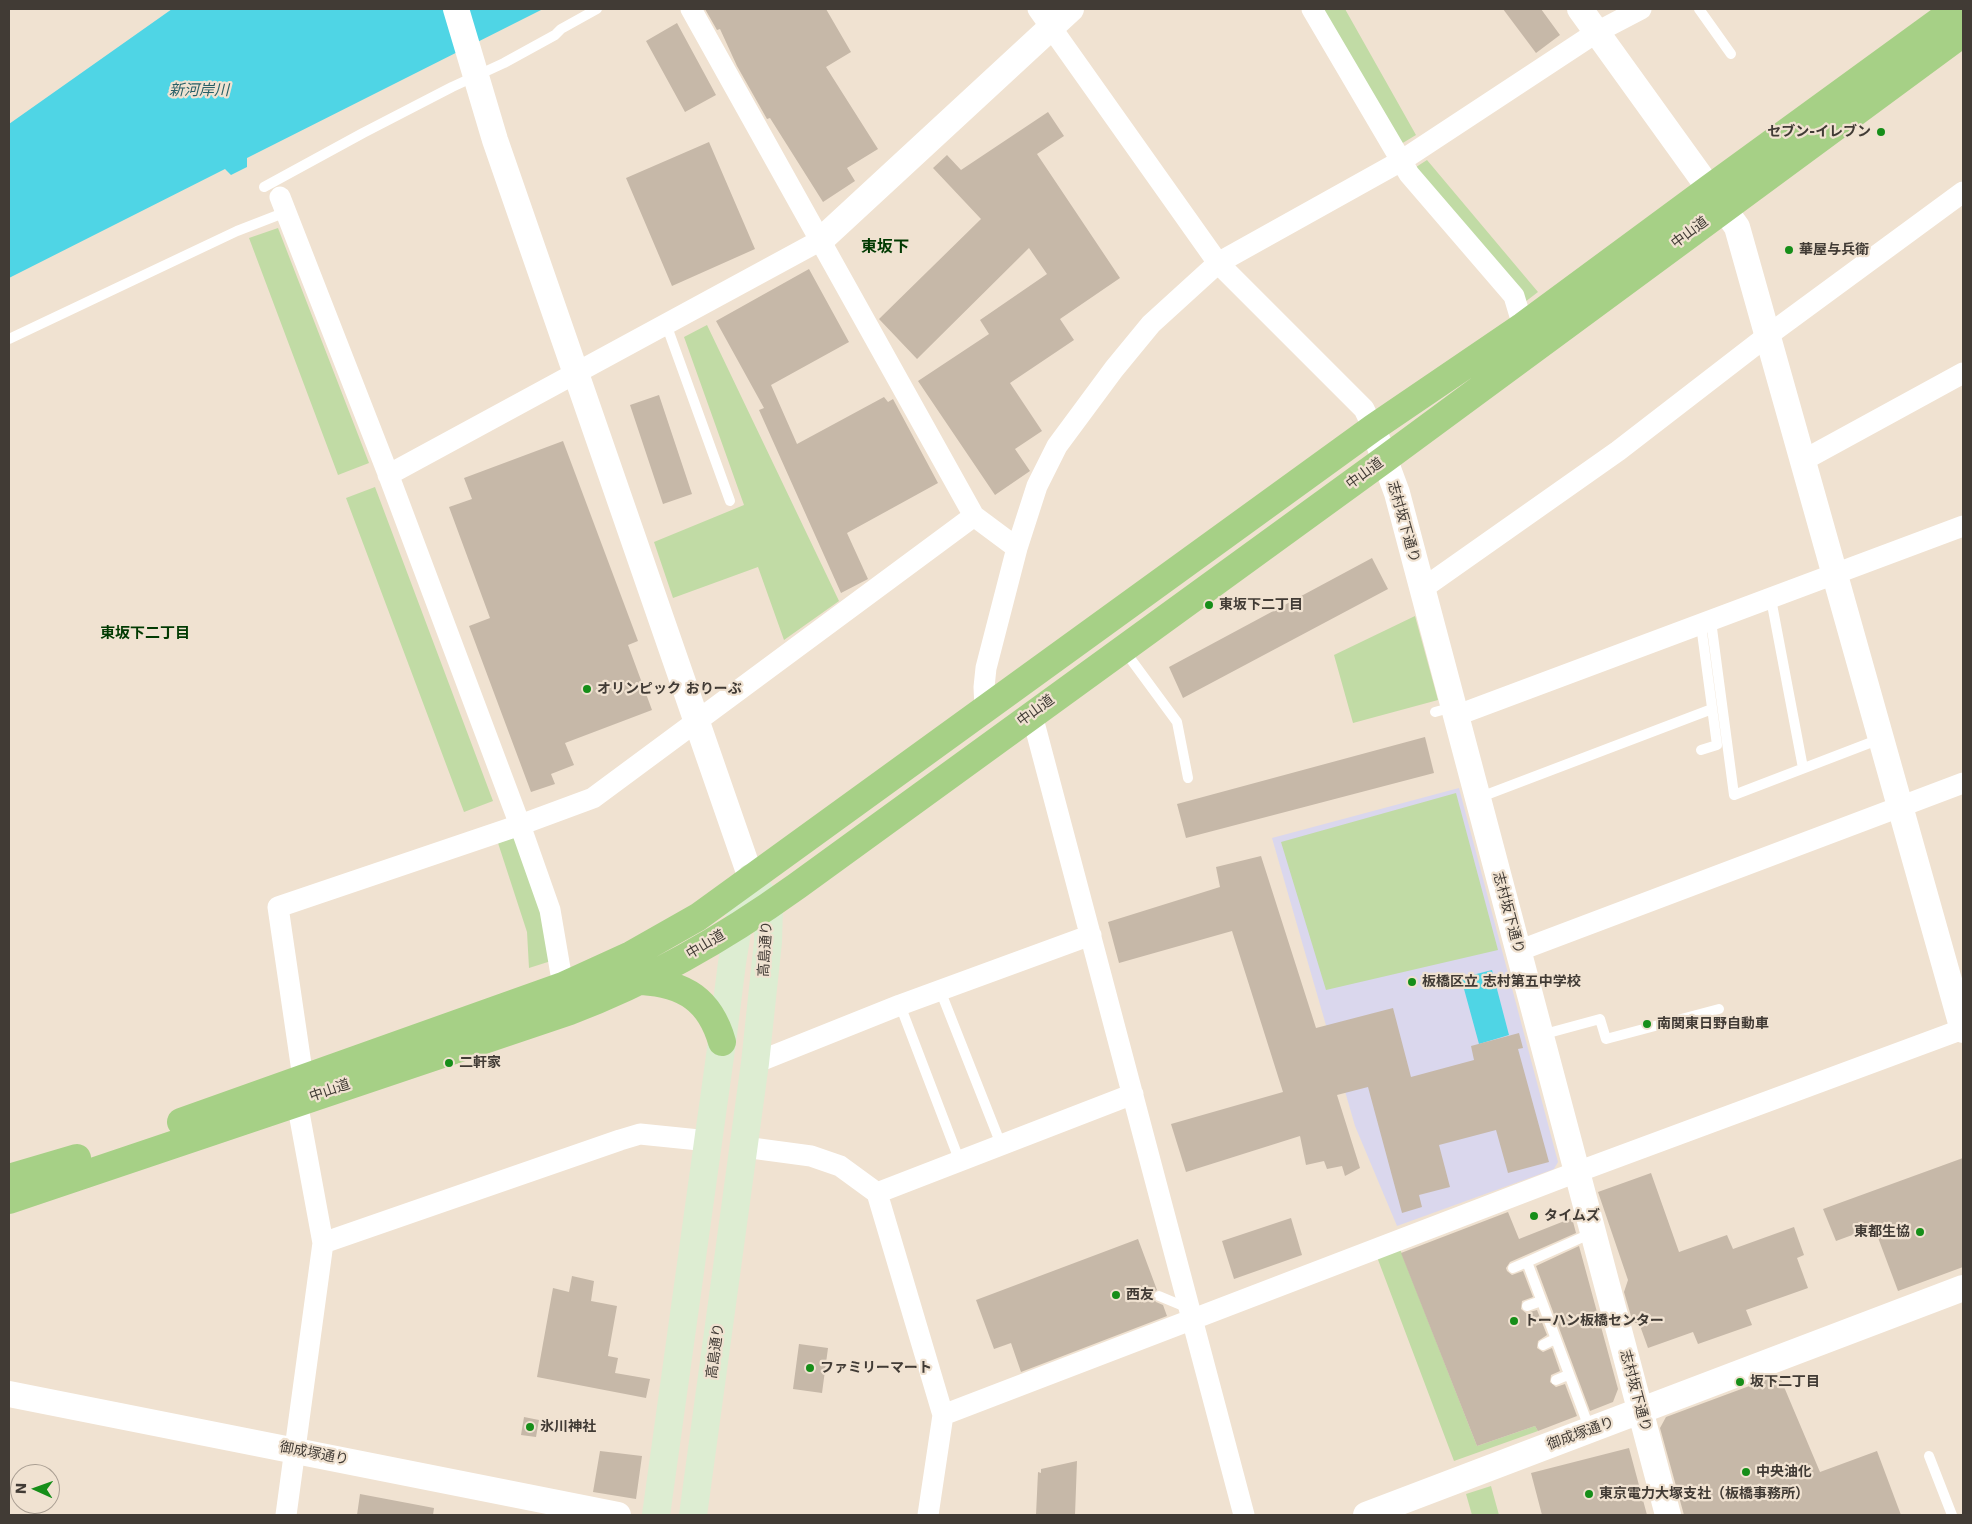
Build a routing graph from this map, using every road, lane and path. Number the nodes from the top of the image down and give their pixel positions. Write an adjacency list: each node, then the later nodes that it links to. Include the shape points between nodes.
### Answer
1 (456, 9): 25 (street, via 495,140)
2 (597, 9): 16 (lane, via 504,63 452,87)
3 (691, 9): 18 (street)
4 (1071, 9): 10 (street)
5 (1312, 9): 14 (street)
6 (1580, 9): 11 (street)
7 (1640, 9): 11 (street)
8 (1699, 9): 13 (lane)
9 (1956, 9): 17 (highway, 中山道)
10 (1044, 19): 18 (street); 19 (street)
11 (1597, 32): 14 (street); 17 (street)
12 (1963, 33): 17 (highway, 中山道)
13 (1731, 54)
14 (1402, 161): 19 (street); 21 (street, via 1409,174 1514,296)
15 (1963, 192): 22 (street)
16 (276, 194): 23 (lane, via 237,231); 29 (street)
17 (1717, 198): 21 (highway, 中山道); 22 (street, via 1737,227); 27 (highway, 中山道)
18 (821, 240): 20 (street); 31 (street)
19 (1218, 263): 26 (street, via 1364,409); 33 (street, via 1151,324 1057,446 1037,486)
20 (666, 324): 25 (street); 30 (lane)
21 (1523, 326): 26 (highway, 中山道)
22 (1767, 336): 28 (street); 35 (street, via 1618,451)
23 (9, 339)
24 (1963, 373): 28 (street)
25 (576, 374): 29 (street); 43 (street)
26 (1373, 428): 27 (street, 志村坂下通り); 39 (highway, 中山道)
27 (1385, 459): 35 (street, 志村坂下通り); 38 (highway, 中山道)
28 (1802, 460): 34 (street)
29 (388, 475): 51 (street)
30 (730, 500)
31 (974, 516): 33 (street); 43 (street)
32 (1963, 526): 34 (street)
33 (1017, 548): 39 (street, via 986,668)
34 (1834, 574): 36 (street); 44 (street)
35 (1422, 589): 41 (street, 志村坂下通り)
36 (1771, 599): 37 (street); 46 (lane)
37 (1706, 623): 40 (lane); 41 (street); 46 (lane, via 1734,795)
38 (1123, 648): 42 (highway, 中山道); 47 (lane, via 1177,722)
39 (985, 709): 52 (highway, 中山道)
40 (1712, 709): 45 (lane, via 1717,745); 49 (lane)
41 (1448, 711): 49 (street, 志村坂下通り)
42 (1032, 714): 53 (highway, 中山道); 55 (street)
43 (696, 723): 51 (street, via 594,798); 52 (street)
44 (1881, 738): 46 (lane); 50 (street)
45 (1701, 750)
46 (1803, 768)
47 (1188, 778)
48 (1963, 783): 50 (street)
49 (1477, 798): 56 (street, 志村坂下通り)
50 (1901, 807): 56 (street); 62 (street)
51 (520, 825): 58 (street, via 550,910); 66 (street, via 278,907)
52 (751, 878): 53 (main road, 高島通り); 54 (main road, 高島通り); 58 (highway, 中山道, via 666,936)
53 (769, 906): 54 (highway, 中山道); 65 (main road, 高島通り)
54 (738, 926): 57 (highway, 中山道); 64 (main road, 高島通り)
55 (1090, 935): 59 (street); 67 (street)
56 (1518, 951): 63 (street, 志村坂下通り)
57 (642, 981): 64 (highway, via 670,985 692,994 712,1016); 66 (highway, 中山道, via 570,1011)
58 (563, 986): 66 (highway, 中山道)
59 (940, 990): 60 (street); 69 (lane)
60 (900, 1005): 65 (street); 71 (lane)
61 (1719, 1009): 63 (lane, via 1606,1039 1600,1020)
62 (1963, 1029): 72 (street)
63 (1540, 1035): 72 (street, 志村坂下通り)
64 (722, 1042): 68 (main road, 高島通り)
65 (755, 1063): 70 (main road, 高島通り)
66 (300, 1090): 73 (highway, 中山道); 75 (highway, 中山道); 77 (street)
67 (1133, 1094): 69 (street); 84 (street)
68 (709, 1141): 77 (street, via 640,1134); 97 (main road, 高島通り)
69 (1002, 1146): 71 (street)
70 (744, 1147): 74 (street, via 811,1156 840,1166); 98 (main road, 高島通り)
71 (960, 1162): 74 (street)
72 (1576, 1172): 76 (street, 志村坂下通り); 84 (street, via 1532,1194)
73 (9, 1178)
74 (877, 1194): 91 (street)
75 (9, 1200)
76 (1592, 1233): 78 (lane); 90 (street, 志村坂下通り)
77 (323, 1243): 93 (street)
78 (1526, 1262): 79 (lane); 82 (lane)
79 (1513, 1268)
80 (1963, 1288): 90 (street, 御成塚通り, via 1715,1390)
81 (1159, 1296): 84 (lane)
82 (1541, 1301): 83 (lane); 85 (lane)
83 (1527, 1306)
84 (1190, 1314): 91 (street); 100 (street)
85 (1555, 1339): 86 (lane); 87 (lane)
86 (1543, 1345)
87 (1568, 1375): 88 (lane); 92 (lane)
88 (1556, 1380)
89 (9, 1394): 93 (street, 御成塚通り)
90 (1640, 1412): 92 (street, 御成塚通り); 102 (street, 志村坂下通り)
91 (943, 1415): 99 (street)
92 (1590, 1430): 101 (street, 御成塚通り)
93 (295, 1450): 95 (street); 96 (street, 御成塚通り)
94 (1929, 1456): 103 (lane)
95 (286, 1515)
96 (618, 1515)
97 (656, 1515)
98 (693, 1515)
99 (928, 1515)
100 (1244, 1515)
101 (1366, 1515)
102 (1668, 1515)
103 (1952, 1515)

